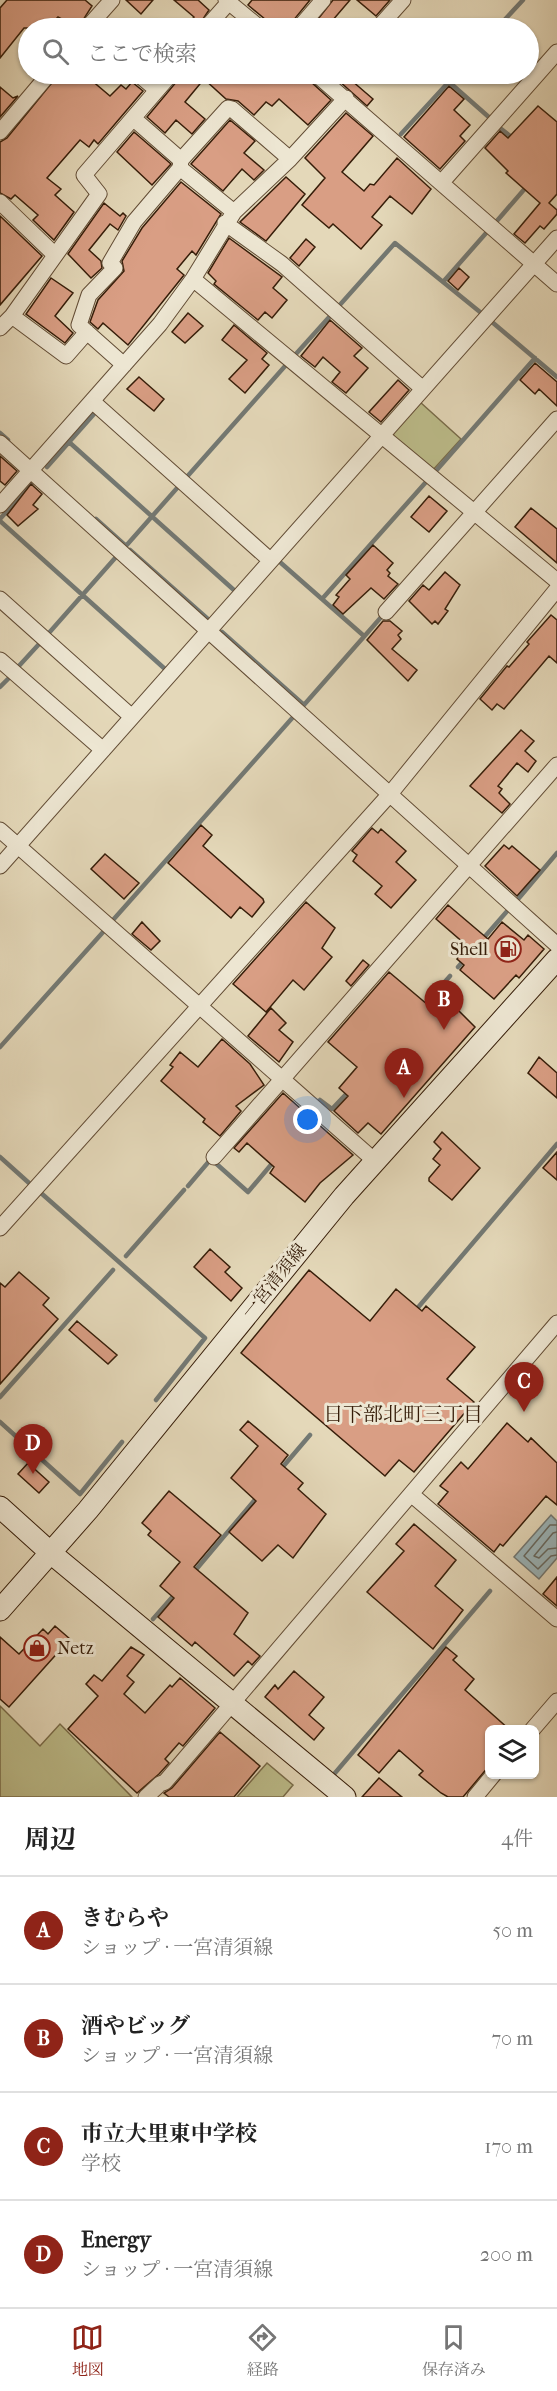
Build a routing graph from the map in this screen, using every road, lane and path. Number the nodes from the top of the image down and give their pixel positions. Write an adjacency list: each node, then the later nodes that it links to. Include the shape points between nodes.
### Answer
1 (112, 0): 5 (street)
2 (323, 0): 8 (street)
3 (404, 0): 9 (street)
4 (232, 2): 6 (street); 7 (street)
5 (96, 18)
6 (216, 18)
7 (249, 18)
8 (308, 18)
9 (387, 18)
10 (557, 52): 11 (street)
11 (539, 72)
12 (41, 84): 20 (street)
13 (150, 84): 17 (street)
14 (162, 84): 17 (street)
15 (336, 84): 18 (street)
16 (529, 84): 23 (street)
17 (157, 90): 19 (street)
18 (345, 98): 21 (street); 23 (street)
19 (133, 118): 22 (street); 27 (street, via 84,175 99,194)
20 (0, 132)
21 (290, 159): 22 (street, via 228,108); 25 (street)
22 (181, 164): 25 (street); 33 (street, via 134,222 110,263 115,268 89,295 79,326)
23 (442, 182): 28 (street)
24 (0, 201): 27 (street)
25 (229, 218): 29 (street); 35 (street)
26 (557, 238): 28 (street)
27 (55, 255): 31 (street)
28 (534, 264): 30 (street); 35 (street)
29 (193, 279): 34 (street); 38 (street)
30 (557, 284)
31 (12, 316): 32 (street); 33 (street, via 66,356)
32 (0, 328)
33 (87, 332): 34 (street)
34 (124, 365): 36 (street)
35 (423, 389): 38 (street)
36 (92, 401): 40 (street); 43 (street)
37 (557, 419): 42 (street)
38 (382, 436): 42 (street); 43 (street)
39 (0, 443): 40 (street)
40 (31, 470): 41 (street); 48 (street)
41 (0, 505)
42 (474, 512): 44 (street); 47 (street)
43 (270, 561): 48 (street)
44 (557, 581)
45 (557, 589): 53 (street)
46 (0, 599): 50 (street)
47 (386, 612)
48 (208, 630): 50 (street); 53 (street)
49 (0, 660): 51 (street)
50 (132, 717): 51 (street)
51 (103, 750): 55 (street)
52 (557, 765): 57 (street)
53 (390, 794): 57 (street); 60 (street)
54 (0, 831): 55 (street)
55 (18, 846): 56 (street); 60 (street)
56 (0, 866)
57 (470, 867): 58 (street); 61 (street)
58 (557, 945)
59 (557, 959): 63 (main road, 一宮清須線)
60 (199, 1006): 61 (street); 64 (street)
61 (282, 1079): 62 (street); 63 (street)
62 (214, 1157)
63 (375, 1161): 68 (main road, 一宮清須線)
64 (0, 1228)
65 (557, 1323): 66 (street)
66 (411, 1494): 70 (street); 72 (street)
67 (0, 1507): 68 (main road)
68 (51, 1554): 69 (main road, 一宮清須線); 72 (main road)
69 (0, 1610)
70 (557, 1618)
71 (557, 1701): 73 (street)
72 (233, 1703): 75 (street, via 165,1782); 76 (main road)
73 (536, 1725)
74 (490, 1779): 77 (street)
75 (146, 1797)
76 (345, 1797)
77 (475, 1797)

